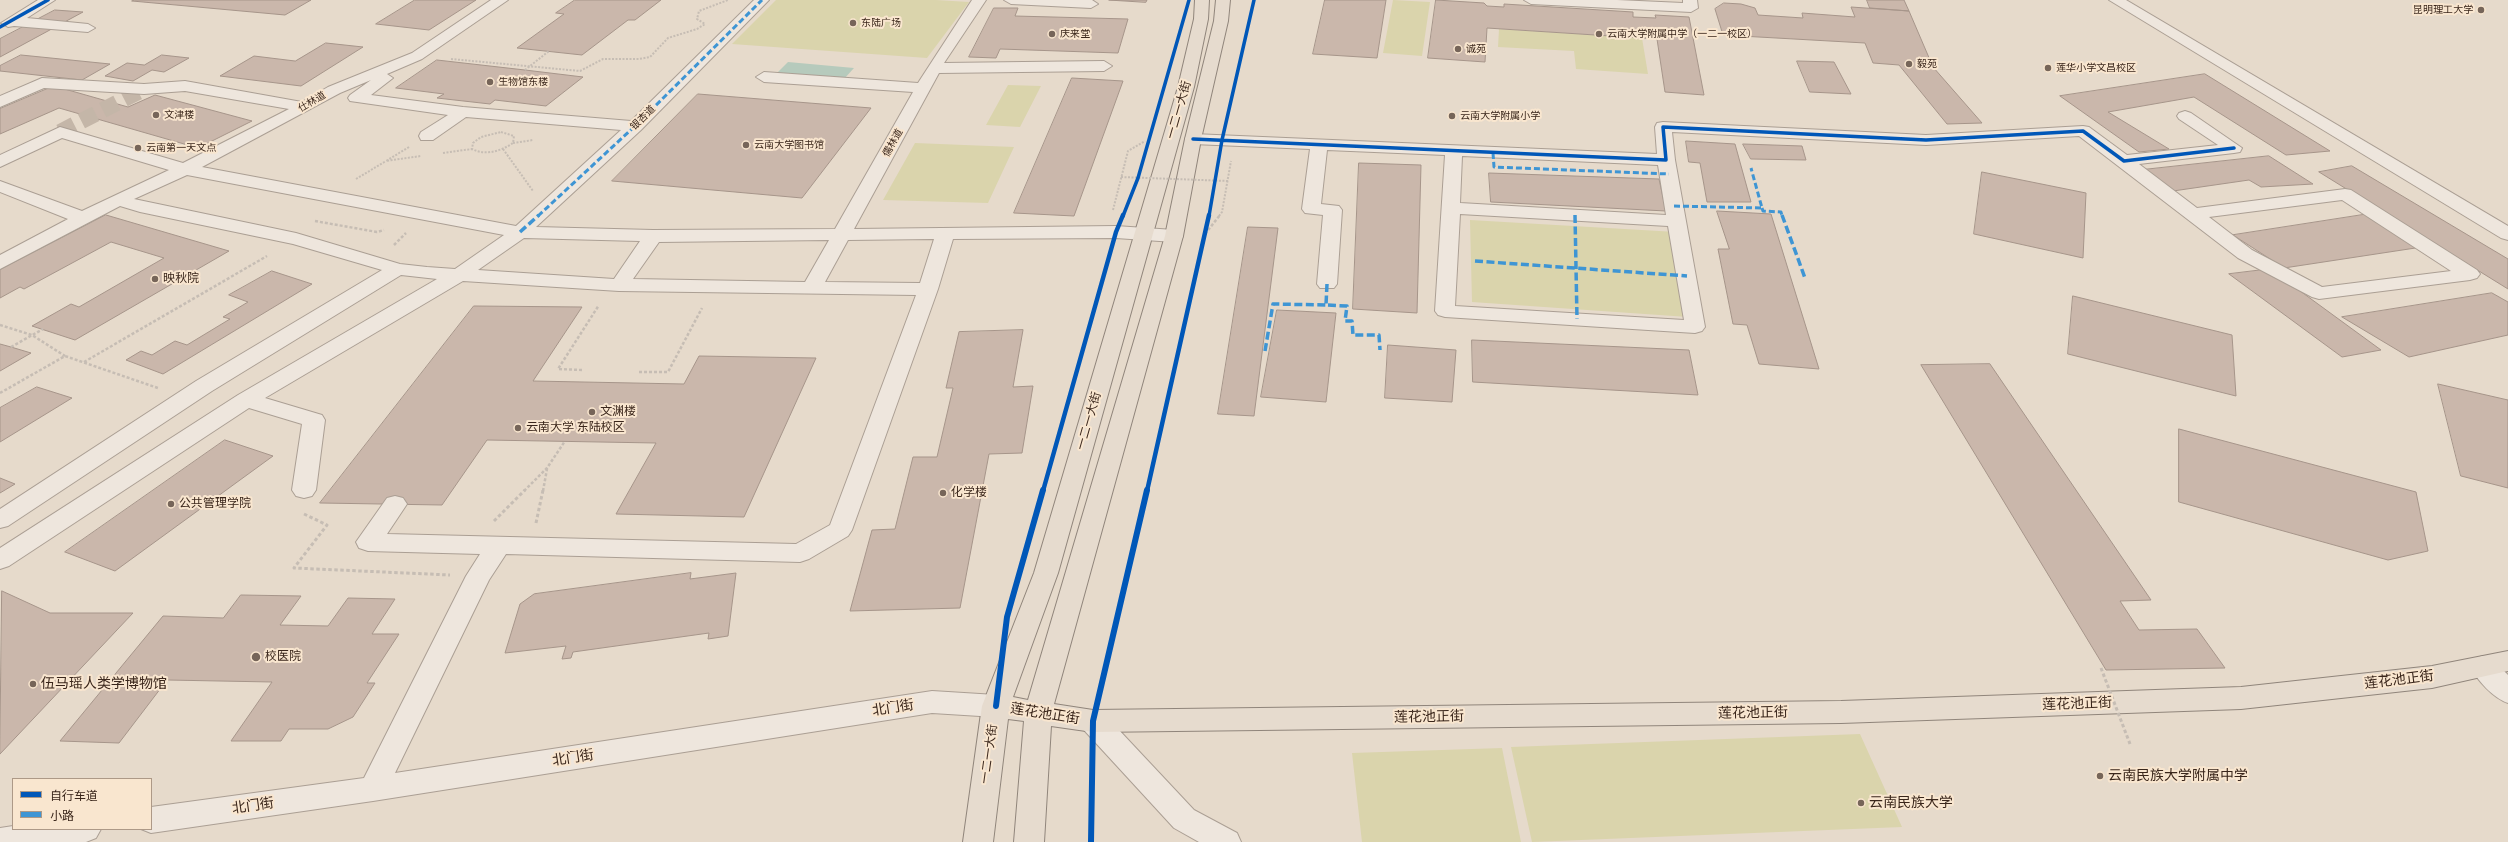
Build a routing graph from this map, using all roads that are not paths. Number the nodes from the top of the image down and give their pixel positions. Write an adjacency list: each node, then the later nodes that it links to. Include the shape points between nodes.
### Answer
1 (36, 0): 13 (street)
2 (48, 0): 13 (street)
3 (501, 0): 15 (street, 仕林道)
4 (762, 0): 24 (street, 银杏道)
5 (979, 0): 17 (street, 儒林道)
6 (1011, 0): 12 (street)
7 (1202, 0): 41 (main road, 一二一大街, via 1201,20 1186,87)
8 (1223, 0): 26 (main road, 一二一大街, via 1221,21)
9 (1531, 0): 10 (street, via 1691,8)
10 (1690, 0)
11 (2116, 0): 42 (street)
12 (1091, 4)
13 (4, 23): 14 (street)
14 (88, 28)
15 (417, 56): 21 (street, 仕林道, via 334,90); 22 (street, via 356,98)
16 (1104, 66): 17 (street)
17 (935, 68): 19 (street, 儒林道)
18 (764, 77): 19 (street)
19 (923, 88): 40 (street, 儒林道)
20 (0, 102): 21 (street, via 42,83 144,89 185,86)
21 (305, 107): 32 (street, 仕林道)
22 (463, 112): 24 (street); 25 (street)
23 (2184, 116): 30 (street, via 2234,148)
24 (635, 126): 39 (street, 银杏道)
25 (427, 136)
26 (1193, 139): 27 (street); 45 (main road, 一二一大街)
27 (1319, 146): 28 (street); 49 (street, via 1311,210 1333,210)
28 (1454, 151): 29 (street); 35 (street)
29 (1666, 160): 30 (street, via 1663,127 1926,140 2083,131); 38 (street)
30 (2124, 161): 36 (street)
31 (0, 162): 32 (street, via 60,132)
32 (185, 169): 34 (street, 仕林道); 39 (street)
33 (0, 186): 37 (street)
34 (119, 200): 37 (street, 仕林道); 47 (street, via 140,207 296,239)
35 (1451, 208): 38 (street); 38 (street, via 1445,311 1695,327)
36 (2193, 214): 36 (street, via 2245,254 2319,293 2470,274 2345,194)
37 (83, 218): 46 (street, 仕林道)
38 (1677, 221)
39 (520, 232): 43 (street); 48 (street, 银杏道)
40 (842, 234): 43 (street); 44 (street); 51 (street, 儒林道)
41 (1142, 234): 44 (street, via 1116,232); 45 (street); 61 (main road, 一二一大街, via 1046,573)
42 (2508, 234)
43 (653, 236): 50 (street)
44 (945, 236): 52 (street)
45 (1174, 236): 62 (main road, 一二一大街)
46 (0, 263)
47 (398, 269): 48 (street); 56 (street, via 187,397)
48 (459, 275): 50 (street); 53 (street, 银杏道)
49 (1327, 284)
50 (616, 285): 51 (street)
51 (811, 289): 52 (street)
52 (928, 289): 57 (street, via 840,530 800,553)
53 (246, 400): 54 (street, via 314,420); 58 (street, 银杏道)
54 (304, 490)
55 (395, 504): 57 (street, via 368,542)
56 (0, 520)
57 (499, 545): 64 (street, via 478,576)
58 (0, 560)
59 (2496, 664): 60 (street); 63 (main road, 莲花池正街, via 2432,677 2242,698 1842,712)
60 (2508, 692)
61 (996, 706): 62 (main road, 莲花池正街); 64 (street, 北门街, via 932,702); 68 (main road, 一二一大街)
62 (1038, 713): 63 (main road, 莲花池正街); 69 (main road, 一二一大街)
63 (1093, 721): 70 (street, via 1184,820)
64 (373, 789): 65 (street, 北门街)
65 (152, 820)
66 (79, 830): 67 (street)
67 (0, 841)
68 (978, 842)
69 (1029, 842)
70 (1226, 842)

